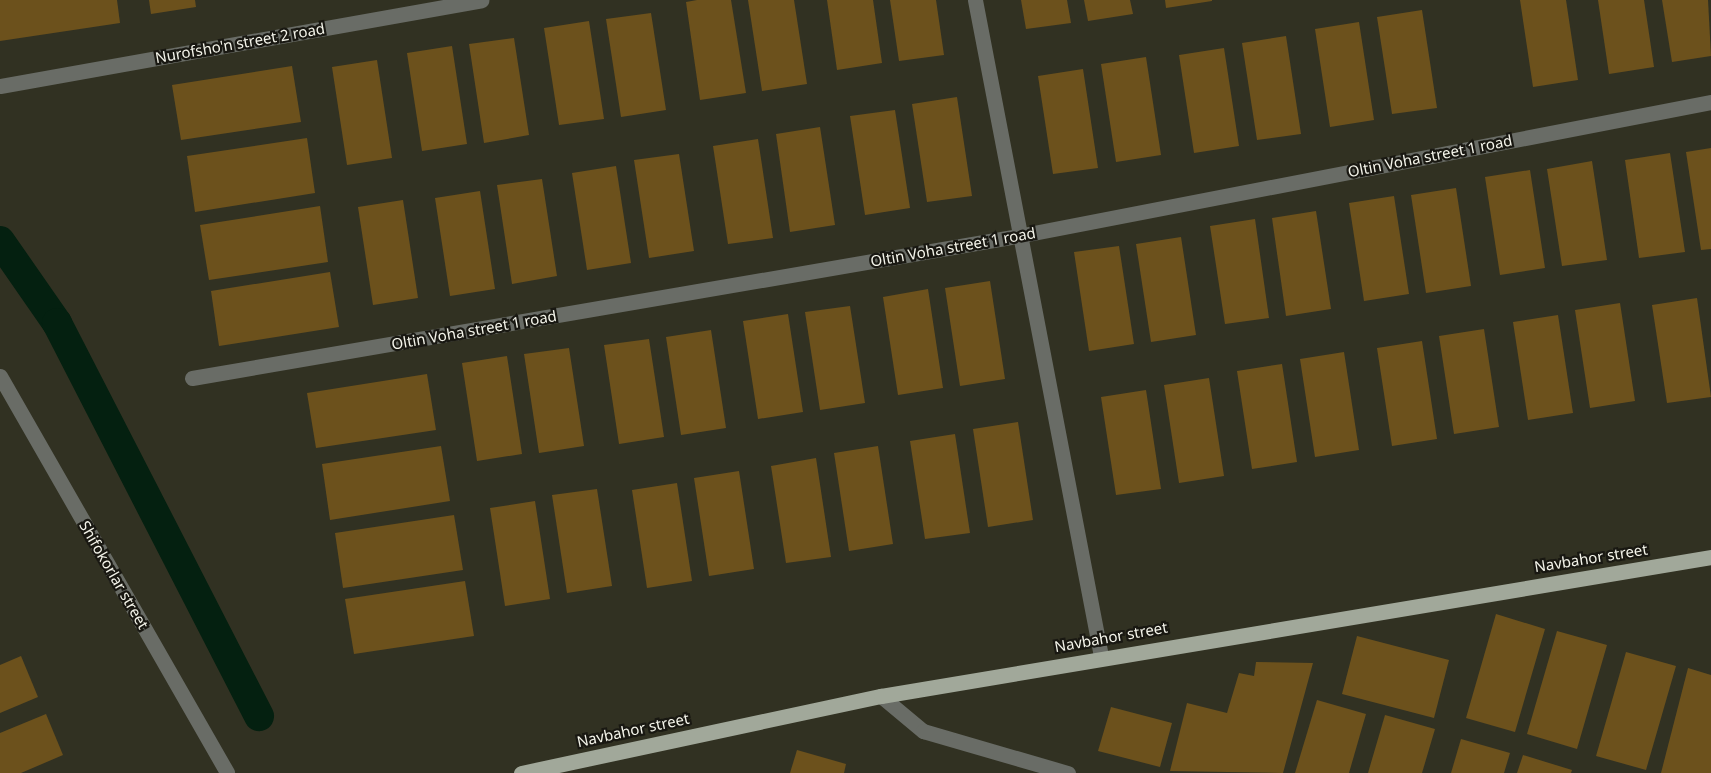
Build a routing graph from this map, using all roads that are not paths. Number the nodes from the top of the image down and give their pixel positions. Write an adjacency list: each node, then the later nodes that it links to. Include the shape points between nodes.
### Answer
1 (481, 0): 3 (street, Nurofsho'n street 2 road)
2 (975, 0): 5 (street)
3 (0, 86)
4 (1711, 102): 5 (street, Oltin Voha street 1 road)
5 (1023, 235): 7 (street, Oltin Voha street 1 road); 9 (street)
6 (0, 376): 11 (street, Shifokorlar street)
7 (192, 378)
8 (1711, 557): 9 (main road, Navbahor street)
9 (1101, 656): 10 (main road, Navbahor street)
10 (881, 696): 12 (main road, Navbahor street); 13 (street, via 923,731)
11 (227, 773)
12 (521, 773)
13 (1068, 773)

